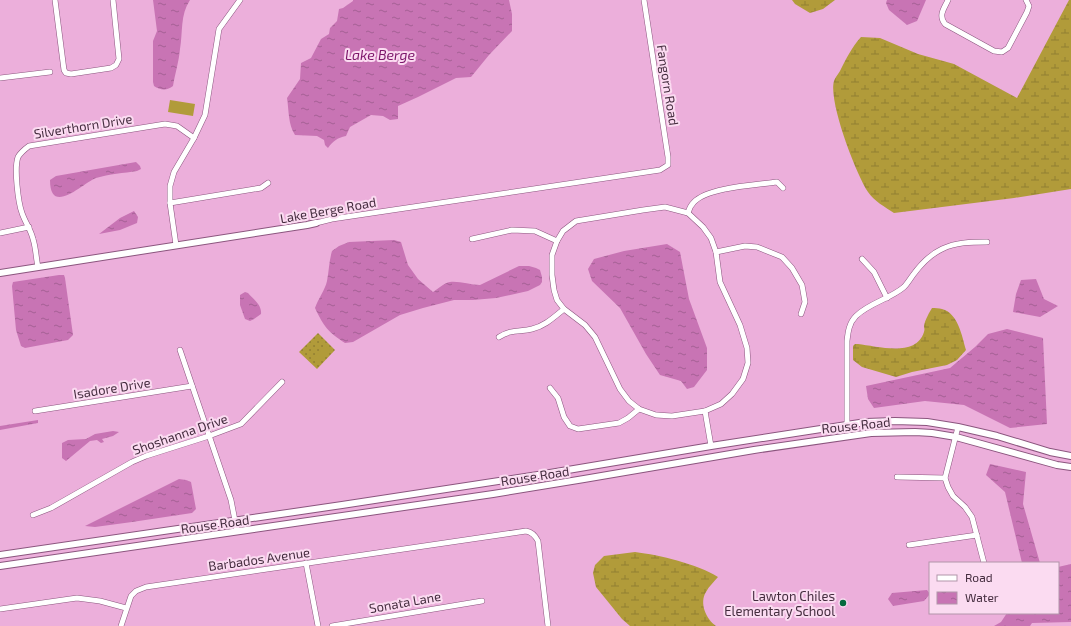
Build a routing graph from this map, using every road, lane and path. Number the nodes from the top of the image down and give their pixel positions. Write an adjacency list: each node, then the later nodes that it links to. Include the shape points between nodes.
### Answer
1 (55, 0): 2 (street, via 64,70 71,74 112,68 120,59)
2 (113, 0)
3 (240, 0): 9 (street, via 219,29 205,115)
4 (644, 0): 10 (street, Fangorn Road, via 668,157 668,165)
5 (948, 0): 6 (street, via 941,14 941,20 945,24 994,51 1002,52 1008,48 1027,12 1029,6)
6 (1026, 0)
7 (50, 72): 8 (street)
8 (0, 78)
9 (194, 138): 13 (street, via 174,172 170,186); 16 (street, Silverthorn Drive, via 177,126 165,124 29,146 22,151 16,167 19,202)
10 (660, 170): 15 (street, Lake Berge Road)
11 (268, 184): 13 (street, via 261,188)
12 (784, 188): 14 (street, via 777,182 723,189 703,195 693,202)
13 (170, 203): 21 (street)
14 (688, 213): 19 (street, via 665,207 576,221 563,231); 22 (street, via 711,238)
15 (316, 223): 21 (street, Lake Berge Road)
16 (29, 228): 17 (street); 24 (street, Silverthorn Drive, via 34,239)
17 (0, 233)
18 (472, 239): 19 (street, via 512,230 535,231)
19 (556, 241): 27 (street, via 552,255 552,275 557,300)
20 (987, 242): 26 (street, via 952,245 935,252 924,260 904,287)
21 (176, 245): 24 (street, Lake Berge Road)
22 (716, 252): 28 (street, via 745,246 757,247 782,257 802,285 805,302); 36 (street, via 720,282 740,325 747,348 748,363 743,379 732,394 721,404)
23 (862, 259): 26 (street, via 874,272)
24 (38, 267): 25 (street, Lake Berge Road)
25 (0, 272)
26 (887, 298): 37 (street, via 856,316 848,330)
27 (564, 310): 29 (street, via 546,324 532,329 506,332); 34 (street, via 585,325 595,337 620,389)
28 (801, 314)
29 (499, 337)
30 (180, 350): 32 (street)
31 (282, 382): 39 (street, Shoshanna Drive, via 241,424)
32 (192, 386): 35 (street, Isadore Drive); 39 (street)
33 (550, 388): 34 (street, via 558,398 570,426 578,429 619,423)
34 (639, 409): 36 (street, via 656,415 672,416)
35 (35, 411)
36 (705, 411): 41 (street)
37 (847, 425): 38 (street, Rouse Road, via 895,421 927,422); 41 (street, Rouse Road)
38 (958, 427): 40 (street); 42 (street, Rouse Road)
39 (209, 436): 46 (street, Shoshanna Drive, via 132,462 51,508); 47 (street, via 231,500)
40 (956, 437): 43 (street, Rouse Road); 45 (street); 48 (street, Rouse Road, via 915,432 871,432 584,479)
41 (711, 446): 47 (street, Rouse Road)
42 (1071, 456)
43 (1071, 467)
44 (897, 477): 45 (street)
45 (946, 478): 49 (street, via 953,496 972,517)
46 (33, 515)
47 (235, 521): 48 (street); 51 (street, Rouse Road)
48 (238, 531): 54 (street, Rouse Road)
49 (977, 535): 50 (street); 52 (street)
50 (909, 545)
51 (0, 555)
52 (984, 562)
53 (306, 563): 56 (street, Barbados Avenue, via 146,587 131,596); 59 (street); 61 (street, Barbados Avenue, via 526,531 536,536 538,541)
54 (0, 566)
55 (482, 601): 60 (street, Sonata Lane)
56 (126, 608): 57 (street, via 77,598); 58 (street, Barbados Avenue)
57 (0, 610)
58 (121, 626)
59 (318, 626)
60 (332, 626)
61 (548, 626)

